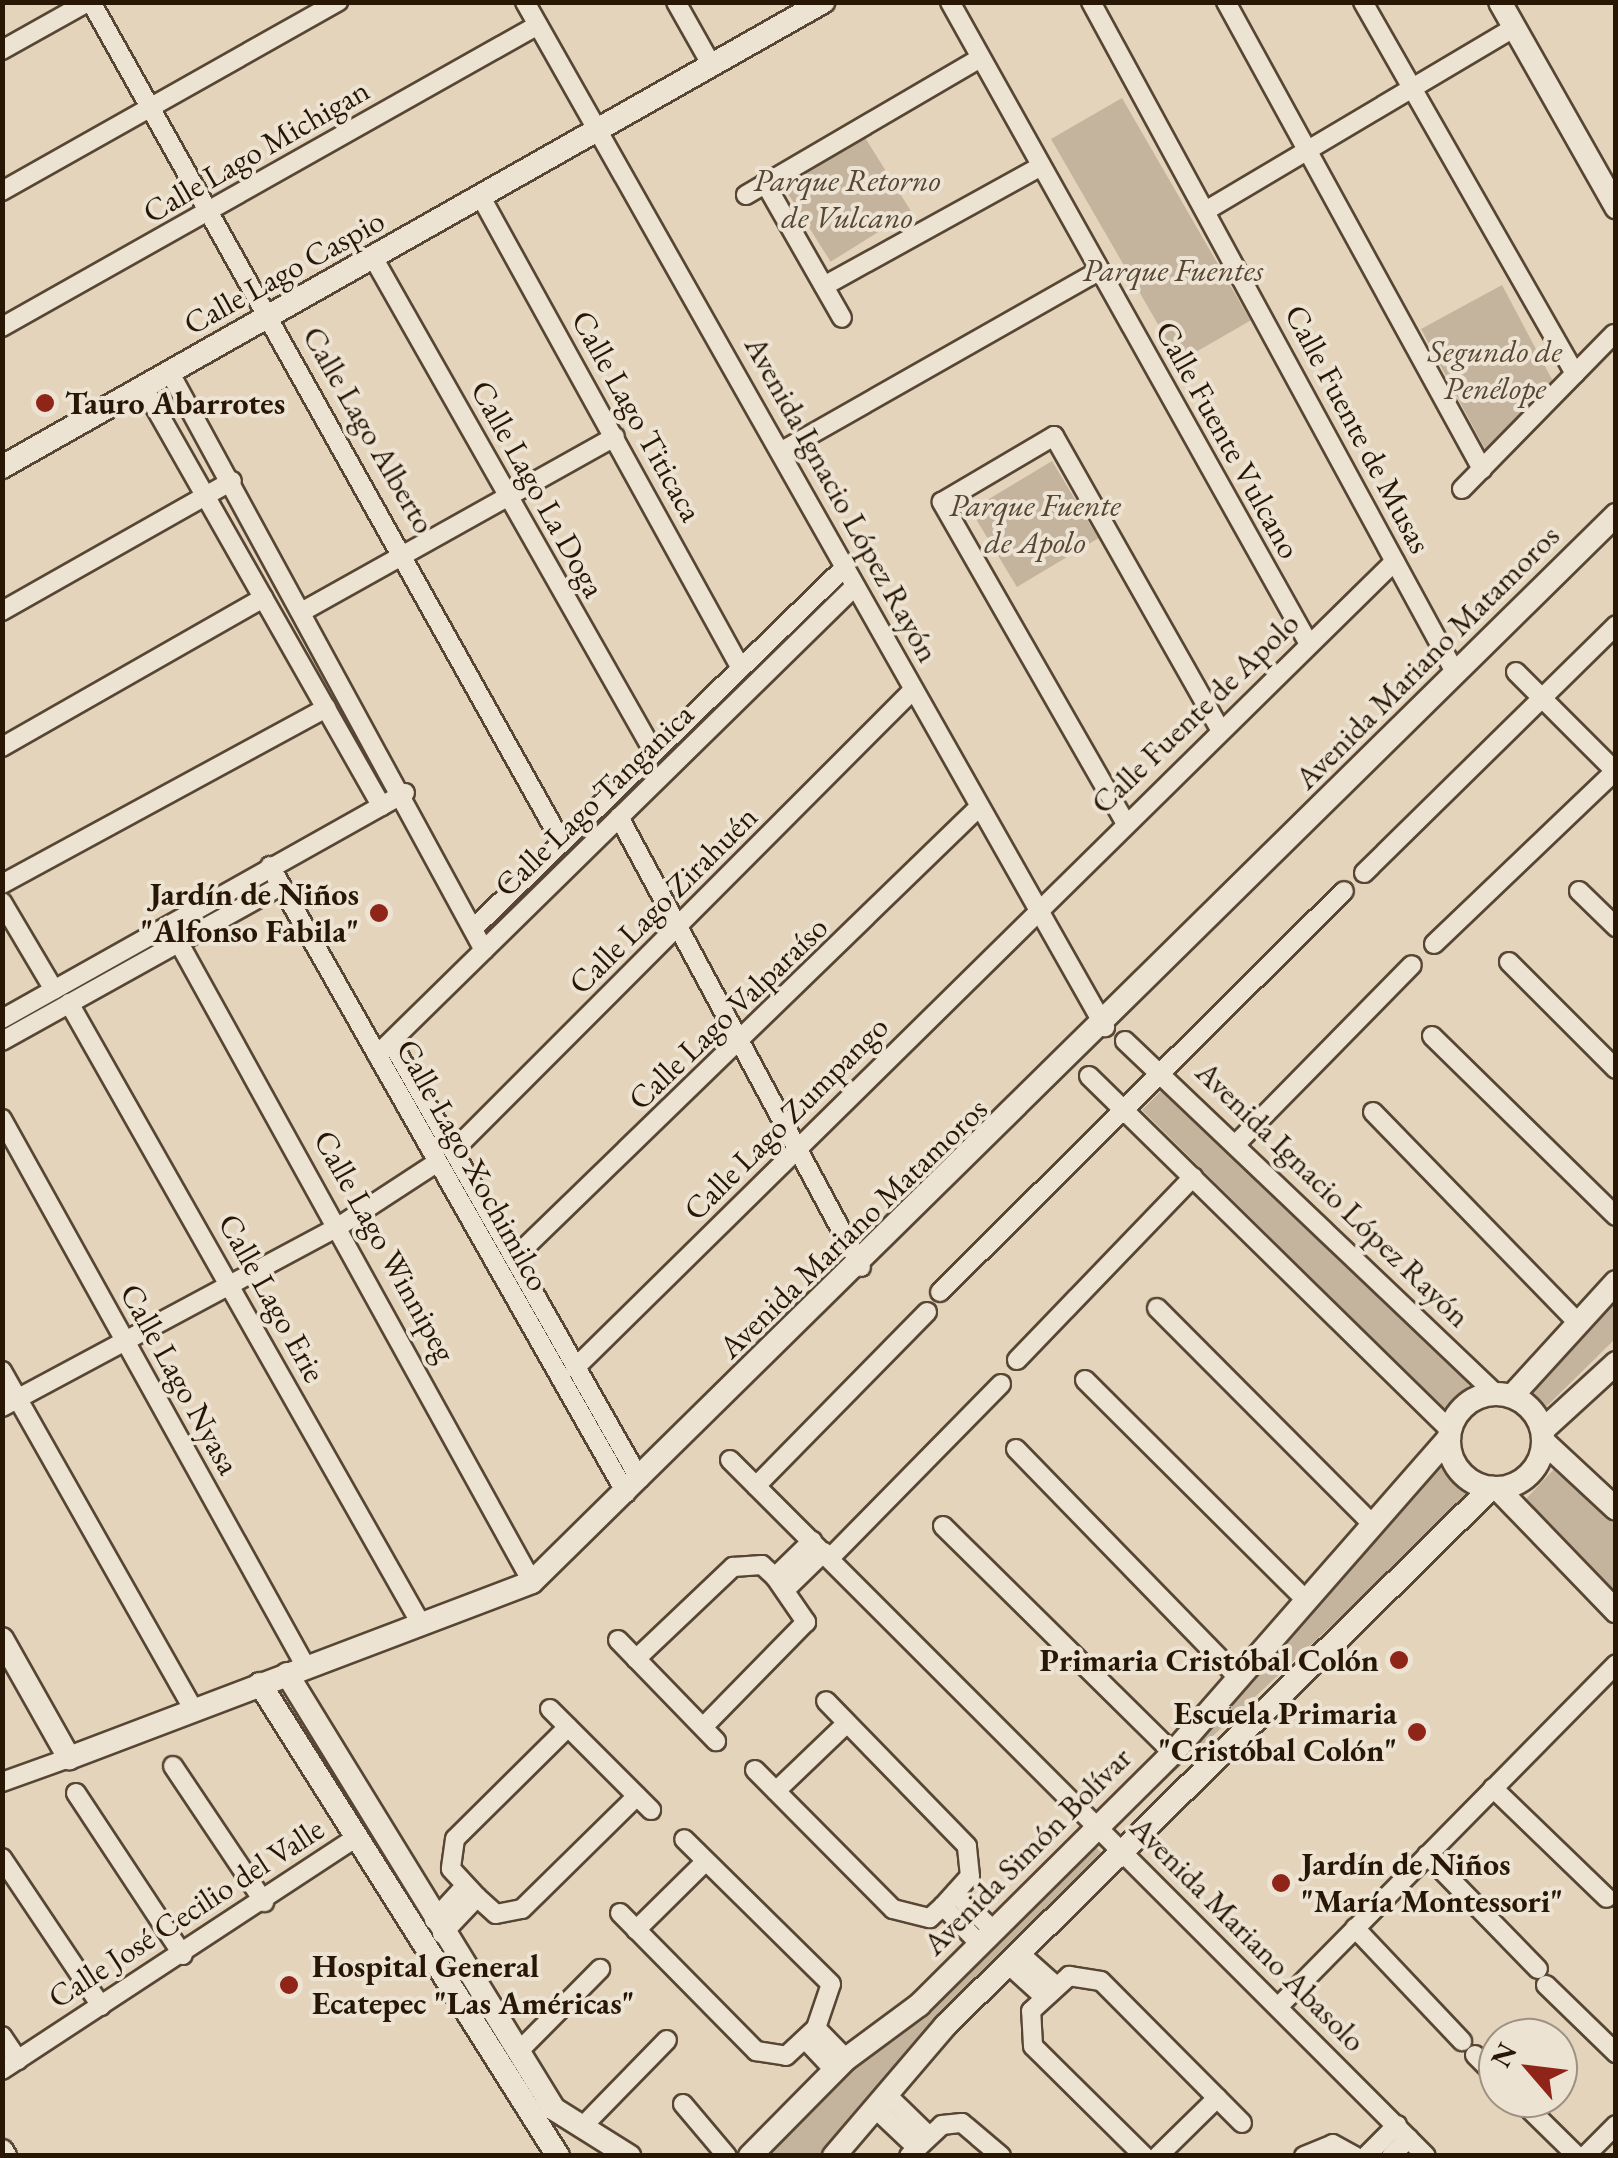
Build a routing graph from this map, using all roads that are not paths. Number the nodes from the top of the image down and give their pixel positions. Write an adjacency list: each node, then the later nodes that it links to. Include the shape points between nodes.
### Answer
1 (89, 2): 13 (street); 17 (street, Calle Lago Alberto)
2 (338, 2): 17 (street)
3 (525, 2): 11 (street, Avenida Ignacio López Rayón)
4 (676, 2): 15 (street)
5 (950, 2): 14 (street, Calle Fuente Vulcano)
6 (1091, 2): 26 (street, Calle Fuente de Musas)
7 (1226, 2): 19 (street)
8 (1363, 2): 16 (street)
9 (1500, 2): 12 (street)
10 (820, 3): 15 (street, Calle Lago Caspio)
11 (538, 24): 18 (street, Avenida Ignacio López Rayón); 27 (street, Calle Lago Michigan)
12 (1514, 28): 16 (street); 25 (street)
13 (2, 50)
14 (979, 59): 20 (street, Calle Fuente Vulcano); 21 (street)
15 (710, 64): 18 (street, Calle Lago Caspio)
16 (1410, 86): 19 (street); 36 (street)
17 (150, 110): 22 (street); 27 (street, Calle Lago Alberto)
18 (596, 131): 24 (street, Calle Lago Caspio); 39 (street, Avenida Ignacio López Rayón)
19 (1310, 148): 26 (street); 41 (street)
20 (1040, 167): 29 (street, Calle Fuente Vulcano); 30 (street)
21 (765, 184): 23 (street); 30 (street)
22 (2, 191)
23 (746, 195)
24 (481, 197): 28 (street, Calle Lago Caspio); 38 (street, Calle Lago Titicaca)
25 (1616, 207)
26 (1207, 210): 48 (street, Calle Fuente de Musas)
27 (207, 214): 31 (street, Calle Lago Alberto); 33 (street, Calle Lago Michigan)
28 (374, 259): 31 (street, Calle Lago Caspio); 45 (street, Calle Lago La Doga)
29 (1098, 271): 39 (street); 55 (street, Calle Fuente Vulcano)
30 (824, 286): 32 (street)
31 (268, 317): 35 (street, Calle Lago Caspio); 47 (street, Calle Lago Alberto)
32 (842, 318)
33 (2, 327)
34 (1614, 334): 36 (street)
35 (170, 374): 37 (street, Calle Lago Caspio); 42 (street)
36 (1575, 374): 41 (street)
37 (144, 388): 40 (street, Calle Lago Caspio); 44 (street)
38 (615, 436): 45 (street); 56 (street, Calle Lago Titicaca)
39 (780, 452): 49 (street, Avenida Ignacio López Rayón)
40 (2, 466)
41 (1482, 469): 43 (street)
42 (232, 481): 44 (street); 52 (street)
43 (1462, 489)
44 (206, 496): 51 (street); 53 (street)
45 (508, 497): 47 (street); 66 (street, Calle Lago La Doga)
46 (1616, 515): 58 (street, Avenida Mariano Matamoros)
47 (408, 556): 52 (street); 73 (street, Calle Lago Alberto)
48 (1395, 561): 55 (street, Calle Fuente de Apolo); 58 (street, Calle Fuente de Musas)
49 (844, 568): 50 (street, Avenida Ignacio López Rayón); 56 (street, Calle Lago Tanganica)
50 (854, 587): 59 (street, Avenida Ignacio López Rayón); 65 (street, Calle Lago Tanganica)
51 (263, 598): 61 (street); 64 (street)
52 (305, 610): 68 (street)
53 (2, 611)
54 (1616, 625): 60 (street)
55 (1309, 644): 63 (street, Calle Fuente de Apolo)
56 (740, 666): 62 (street, Calle Lago Tanganica)
57 (1516, 672): 60 (street)
58 (1456, 674): 93 (street, Avenida Mariano Matamoros)
59 (913, 690): 70 (street, Avenida Ignacio López Rayón); 82 (street, Calle Lago Zirahuén)
60 (1543, 699): 67 (street); 75 (street)
61 (326, 708): 69 (street); 76 (street)
62 (674, 728): 65 (street); 66 (street, Calle Lago Tanganica)
63 (1220, 730): 72 (street, Calle Fuente de Apolo); 72 (street, via 1054,436 942,502)
64 (2, 746)
65 (689, 748): 71 (street, Calle Lago Tanganica)
66 (652, 749): 73 (street, Calle Lago Tanganica)
67 (1615, 771): 86 (street)
68 (405, 793): 69 (street); 84 (street)
69 (381, 806): 74 (street)
70 (980, 807): 81 (street, Avenida Ignacio López Rayón); 96 (street, Calle Lago Valparaíso)
71 (619, 817): 82 (street); 87 (street, Calle Lago Tanganica)
72 (1125, 822): 81 (street, Calle Fuente de Apolo)
73 (560, 839): 84 (street, Calle Lago Tanganica)
74 (270, 866): 77 (street, Calle Lago Xochimilco); 90 (street)
75 (1364, 873)
76 (2, 884)
77 (281, 886): 85 (street); 98 (street, Calle Lago Xochimilco)
78 (1344, 891): 100 (street)
79 (1579, 892): 83 (street)
80 (2, 902): 90 (street)
81 (1038, 909): 93 (street, Avenida Ignacio López Rayón); 106 (street, Calle Lago Zumpango)
82 (682, 925): 96 (street); 107 (street, Calle Lago Zirahuén)
83 (1616, 927)
84 (473, 929): 87 (street)
85 (179, 944): 91 (street); 111 (street, Calle Lago Winnipeg)
86 (1434, 944)
87 (484, 950): 98 (street, Calle Lago Tanganica)
88 (1509, 962): 99 (street)
89 (1412, 965): 105 (street)
90 (54, 990): 92 (street)
91 (70, 1003): 95 (street); 115 (street, Calle Lago Erie)
92 (2, 1019)
93 (1105, 1026): 113 (street, Avenida Mariano Matamoros)
94 (1432, 1036): 110 (street)
95 (2, 1041)
96 (746, 1041): 106 (street); 112 (street, Calle Lago Valparaíso)
97 (1125, 1041): 100 (street, Avenida Ignacio López Rayón)
98 (385, 1050): 107 (street, Calle Lago Xochimilco); 108 (street, Calle Lago Xochimilco)
99 (1616, 1069)
100 (1160, 1075): 102 (street); 105 (street, Avenida Ignacio López Rayón)
101 (1090, 1076): 102 (street)
102 (1125, 1110): 109 (street); 116 (street)
103 (1373, 1112): 119 (street)
104 (2, 1119): 120 (street, Calle Lago Nyasa)
105 (1235, 1145): 127 (street, Avenida Ignacio López Rayón)
106 (799, 1149): 113 (street); 123 (street, Calle Lago Zumpango)
107 (454, 1150): 112 (street, Calle Lago Xochimilco)
108 (436, 1163): 111 (street); 133 (street, Calle Lago Xochimilco)
109 (1193, 1177): 121 (street); 129 (street)
110 (1616, 1216)
111 (341, 1226): 115 (street); 140 (street, Calle Lago Winnipeg)
112 (514, 1258): 123 (street, Calle Lago Xochimilco)
113 (861, 1267): 133 (street, Avenida Mariano Matamoros)
114 (1616, 1282): 119 (street)
115 (230, 1284): 120 (street); 144 (street, Calle Lago Erie)
116 (940, 1292)
117 (1157, 1308): 137 (street)
118 (927, 1312): 134 (street)
119 (1576, 1321): 127 (street)
120 (124, 1340): 128 (street); 149 (street, Calle Lago Nyasa)
121 (1017, 1360)
122 (1616, 1363): 130 (street)
123 (575, 1368): 133 (street, Calle Lago Xochimilco)
124 (2, 1370): 128 (street)
125 (1085, 1380): 142 (street)
126 (1001, 1384): 139 (street)
127 (1504, 1395): 129 (street, via 1462,1408); 130 (street)
128 (10, 1403): 153 (street)
129 (1450, 1434): 135 (street, via 1465,1477); 137 (street, Avenida Simón Bolívar)
130 (1543, 1436): 135 (street, via 1535,1469); 136 (street)
131 (1016, 1449): 150 (street)
132 (730, 1460): 134 (street, Avenida Mariano Abasolo)
133 (633, 1486): 140 (street, Avenida Mariano Matamoros)
134 (756, 1486): 139 (street, Avenida Mariano Abasolo)
135 (1494, 1489): 143 (street); 168 (street, Avenida Simón Bolívar)
136 (1616, 1509)
137 (1373, 1524): 142 (street, Avenida Simón Bolívar)
138 (944, 1526): 157 (street)
139 (822, 1550): 141 (street); 165 (street, Avenida Mariano Abasolo)
140 (532, 1582): 144 (street, Avenida Mariano Matamoros)
141 (781, 1583): 147 (street, via 762,1565 733,1567); 147 (street, via 804,1607 799,1635 710,1734)
142 (1303, 1597): 150 (street, Avenida Simón Bolívar)
143 (1616, 1611)
144 (420, 1624): 149 (street, Avenida Mariano Matamoros)
145 (2, 1638): 158 (street)
146 (618, 1640): 147 (street)
147 (636, 1658)
148 (1616, 1664): 162 (street)
149 (297, 1670): 151 (street, Avenida Mariano Matamoros); 177 (street)
150 (1240, 1680): 157 (street, Avenida Simón Bolívar)
151 (260, 1684): 153 (street, Avenida Mariano Matamoros); 166 (street)
152 (826, 1702): 155 (street)
153 (193, 1708): 158 (street, Avenida Mariano Matamoros)
154 (550, 1709): 156 (street)
155 (847, 1723): 163 (street); 174 (street, via 968,1846 970,1876)
156 (568, 1727): 172 (street, via 455,1839 448,1855); 172 (street, via 644,1803 522,1909 496,1914)
157 (1172, 1753): 165 (street, Avenida Simón Bolívar)
158 (69, 1758): 161 (street, Avenida Mariano Matamoros)
159 (173, 1766): 175 (street)
160 (755, 1770): 163 (street)
161 (2, 1782)
162 (1493, 1788): 169 (street); 173 (street)
163 (776, 1792): 174 (street, via 893,1908 930,1918)
164 (76, 1793): 181 (street)
165 (1096, 1828): 168 (street, Avenida Mariano Abasolo); 180 (street, Avenida Simón Bolívar)
166 (353, 1839): 175 (street, Calle José Cecilio del Valle); 204 (street)
167 (684, 1839): 171 (street)
168 (1121, 1848): 182 (street, Avenida Simón Bolívar); 186 (street, Avenida Mariano Abasolo)
169 (1427, 1855): 178 (street); 191 (street)
170 (2, 1858): 185 (street)
171 (706, 1861): 179 (street); 187 (street, via 831,1984)
172 (471, 1891): 177 (street)
173 (1607, 1898)
174 (949, 1900): 180 (street)
175 (264, 1902): 181 (street, Calle José Cecilio del Valle)
176 (620, 1913): 179 (street)
177 (438, 1927): 190 (street)
178 (1356, 1928): 186 (street); 192 (street)
179 (636, 1930): 187 (street, via 756,2051 786,2056)
180 (987, 1937): 194 (street, Avenida Simón Bolívar)
181 (183, 1955): 185 (street, Calle José Cecilio del Valle)
182 (1013, 1958): 184 (street); 197 (street, Avenida Simón Bolívar)
183 (600, 1969): 190 (street)
184 (1048, 1990): 195 (street, via 1077,1974 1101,1981); 210 (street, via 1028,2020 1033,2046)
185 (101, 2006): 193 (street, Calle José Cecilio del Valle)
186 (1279, 2006): 202 (street, Avenida Mariano Abasolo)
187 (811, 2033): 194 (street)
188 (2, 2036): 193 (street)
189 (667, 2040): 200 (street)
190 (518, 2052): 200 (street, via 554,2109)
191 (1616, 2054)
192 (1478, 2058)
193 (10, 2065)
194 (840, 2065): 207 (street, Avenida Simón Bolívar)
195 (1217, 2098): 199 (street); 211 (street)
196 (683, 2104): 206 (street)
197 (885, 2106): 203 (street); 208 (street, Avenida Simón Bolívar)
198 (1538, 2118): 217 (street)
199 (1242, 2123)
200 (583, 2126): 205 (street)
201 (1616, 2126): 218 (street)
202 (1403, 2132): 214 (street); 215 (street); 216 (street, Avenida Mariano Abasolo)
203 (918, 2146): 209 (street, via 962,2123)
204 (558, 2156)
205 (629, 2156)
206 (727, 2156)
207 (750, 2156)
208 (834, 2156)
209 (1001, 2156)
210 (1144, 2156)
211 (1158, 2156)
212 (1304, 2156): 213 (street, via 1333,2144)
213 (1355, 2156)
214 (1366, 2156)
215 (1391, 2156)
216 (1426, 2156)
217 (1576, 2156)
218 (1586, 2156)

